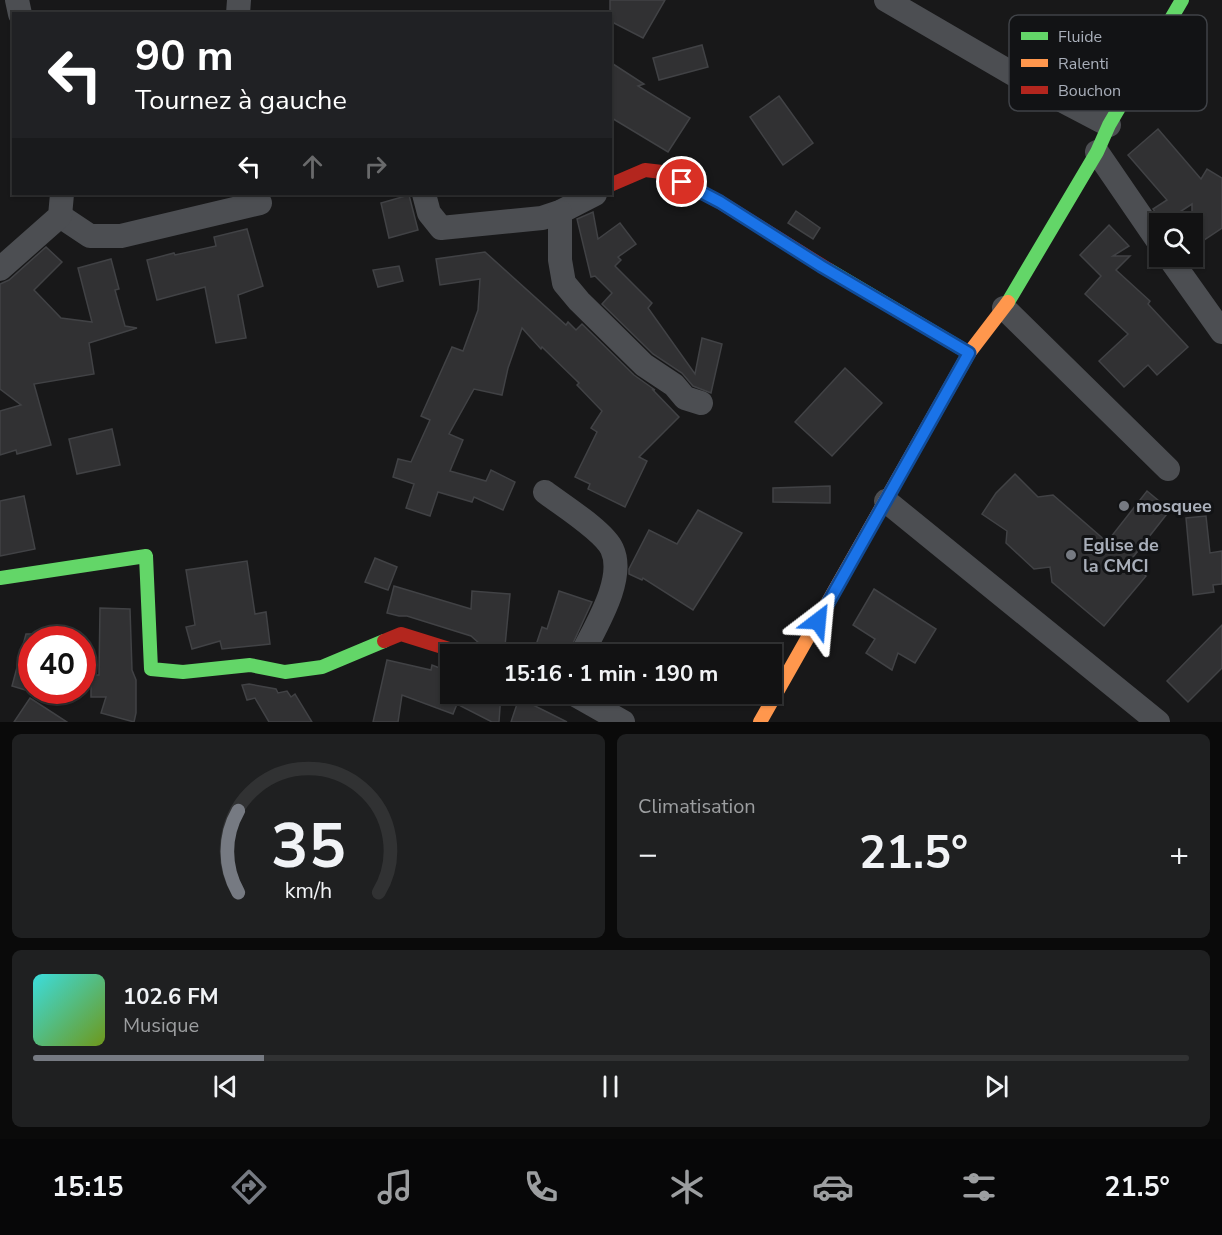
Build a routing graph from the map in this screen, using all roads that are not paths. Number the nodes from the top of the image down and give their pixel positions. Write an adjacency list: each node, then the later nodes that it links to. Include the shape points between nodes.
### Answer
1 (886, 0): 4 (street)
2 (1182, 0): 3 (street)
3 (1173, 15)
4 (1009, 71)
5 (1083, 111): 7 (street)
6 (1117, 111): 7 (street)
7 (1109, 125): 8 (street)
8 (1097, 152): 15 (street); 18 (street)
9 (612, 184): 20 (street, via 645,170 662,172 720,202)
10 (424, 195): 14 (street, via 429,213 441,228 543,218)
11 (593, 195): 14 (street)
12 (260, 203): 13 (street, via 122,236 90,236)
13 (61, 205): 17 (street)
14 (560, 212): 21 (street, via 564,283 644,365 675,385 685,398)
15 (1149, 228)
16 (1176, 267): 19 (street)
17 (0, 269)
18 (1004, 308): 20 (street); 22 (street)
19 (1222, 332)
20 (969, 353): 24 (street)
21 (701, 403)
22 (1168, 469)
23 (545, 492): 26 (street, via 600,533 613,550 616,574)
24 (886, 501): 30 (street); 31 (street)
25 (0, 578): 27 (street, via 146,556 151,669 183,672 250,665 285,672 322,667 401,634)
26 (587, 644)
27 (440, 646)
28 (591, 704): 29 (street)
29 (623, 722)
30 (760, 722)
31 (1158, 722)

